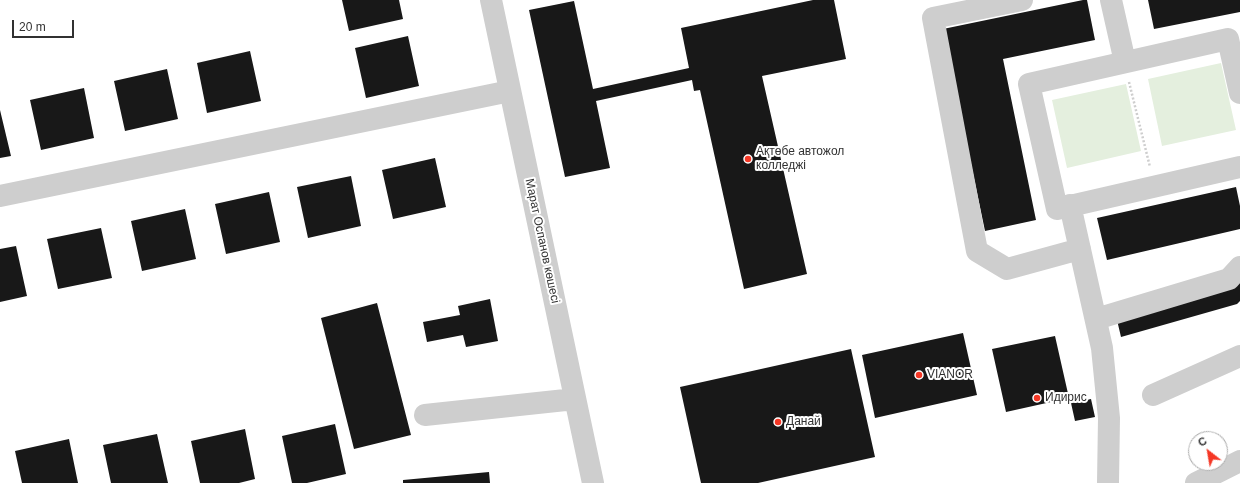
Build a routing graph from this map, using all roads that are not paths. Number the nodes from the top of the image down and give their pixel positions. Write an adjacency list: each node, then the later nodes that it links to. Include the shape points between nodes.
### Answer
1 (491, 0): 5 (street, Марат Оспанов көшесі)
2 (1022, 0): 10 (street, via 933,18 977,251 1007,269)
3 (1111, 0): 4 (street)
4 (1124, 62): 6 (street, via 1228,39); 9 (street, via 1029,84 1057,208)
5 (510, 90): 8 (street); 15 (street, Марат Оспанов көшесі)
6 (1240, 93)
7 (1240, 167): 9 (street)
8 (0, 196)
9 (1070, 205): 10 (street)
10 (1080, 249): 12 (street)
11 (1240, 267): 12 (street, via 1229,279)
12 (1096, 319): 19 (street, via 1102,348 1109,418)
13 (1240, 356): 14 (street)
14 (1153, 395)
15 (575, 400): 16 (street); 18 (street, Марат Оспанов көшесі)
16 (425, 415)
17 (1240, 461): 20 (street)
18 (593, 483)
19 (1108, 483)
20 (1196, 483)

